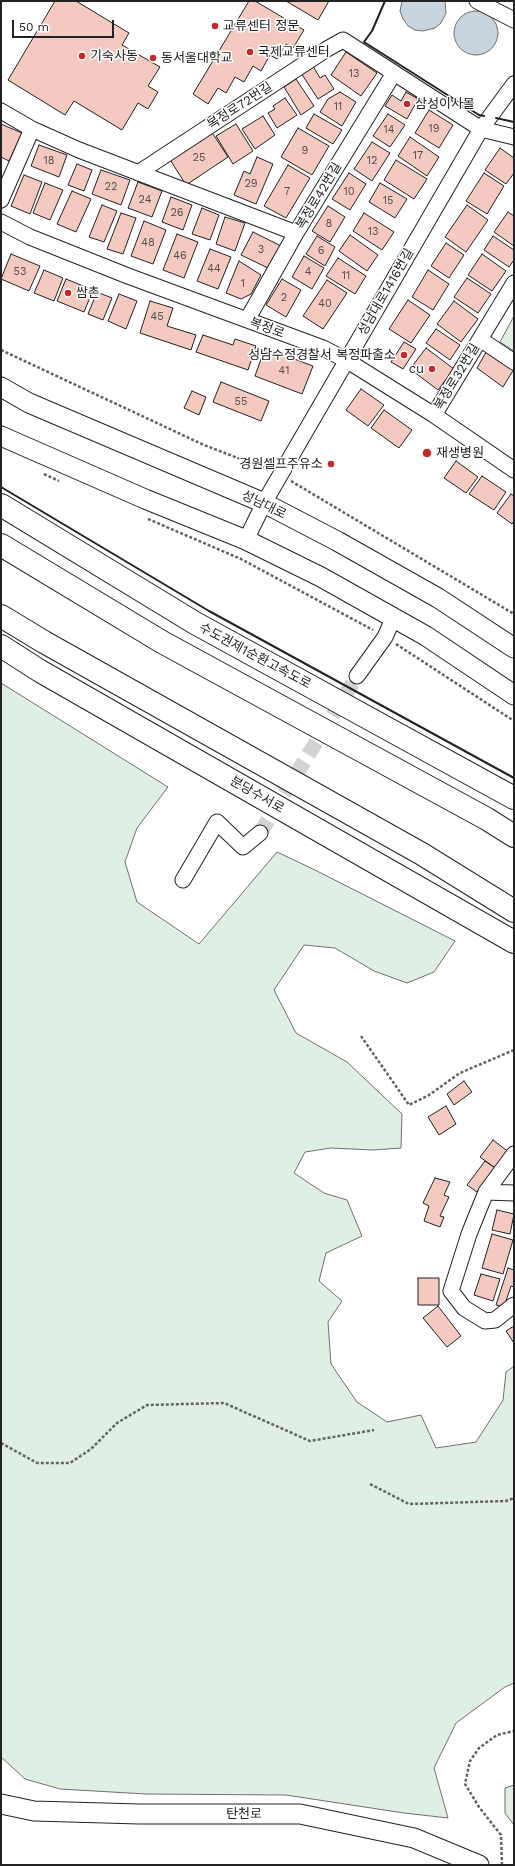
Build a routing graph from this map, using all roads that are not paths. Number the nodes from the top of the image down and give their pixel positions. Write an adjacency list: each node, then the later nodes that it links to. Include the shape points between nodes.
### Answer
1 (477, 1): 2 (street)
2 (514, 20)
3 (394, 73): 7 (street); 9 (street, 복정로72번길, via 343,40); 12 (street, 복정로42번길)
4 (514, 84): 7 (street, 성남대로1416번길)
5 (1, 111): 6 (street)
6 (32, 129): 9 (street); 10 (street)
7 (481, 129): 8 (street); 16 (street, 성남대로1416번길)
8 (514, 137)
9 (138, 172): 12 (street)
10 (1, 200)
11 (1, 222): 14 (street, 복정로, via 65,251)
12 (296, 233): 14 (street, 복정로42번길)
13 (514, 283): 15 (street, 복정로32번길)
14 (247, 320): 16 (street, 복정로, via 323,348)
15 (480, 339): 17 (street, 복정로32번길); 19 (street, 복정로32번길)
16 (346, 360): 19 (street, 복정로); 22 (street, 성남대로1416번길)
17 (514, 362)
18 (1, 388): 22 (main road, 성남대로, via 29,403)
19 (434, 415): 21 (street, 복정로)
20 (1, 436): 24 (main road)
21 (514, 470)
22 (264, 503): 24 (street, 성남대로1416번길); 29 (main road, 성남대로, via 438,598)
23 (1, 505): 32 (highway, 수도권제1순환고속도로, via 195,623)
24 (246, 540): 27 (main road, via 321,578)
25 (1, 545): 34 (highway, via 162,642 487,818)
26 (1, 616): 36 (highway, via 422,854)
27 (393, 619): 30 (street, via 385,637); 31 (main road, via 426,636)
28 (1, 646): 37 (highway, 분당수서로, via 40,671)
29 (514, 648)
30 (357, 676)
31 (514, 695)
32 (514, 798)
33 (260, 832): 35 (street, via 243,847 217,822)
34 (514, 836)
35 (183, 880)
36 (514, 911)
37 (514, 942)
38 (514, 1154): 39 (street)
39 (486, 1192): 40 (street); 41 (street, via 469,1234 451,1291 464,1308 485,1321 495,1320)
40 (514, 1193)
41 (514, 1305)
42 (1, 1804): 43 (main road, 탄천로, via 41,1811 300,1814 414,1838)
43 (479, 1865)

